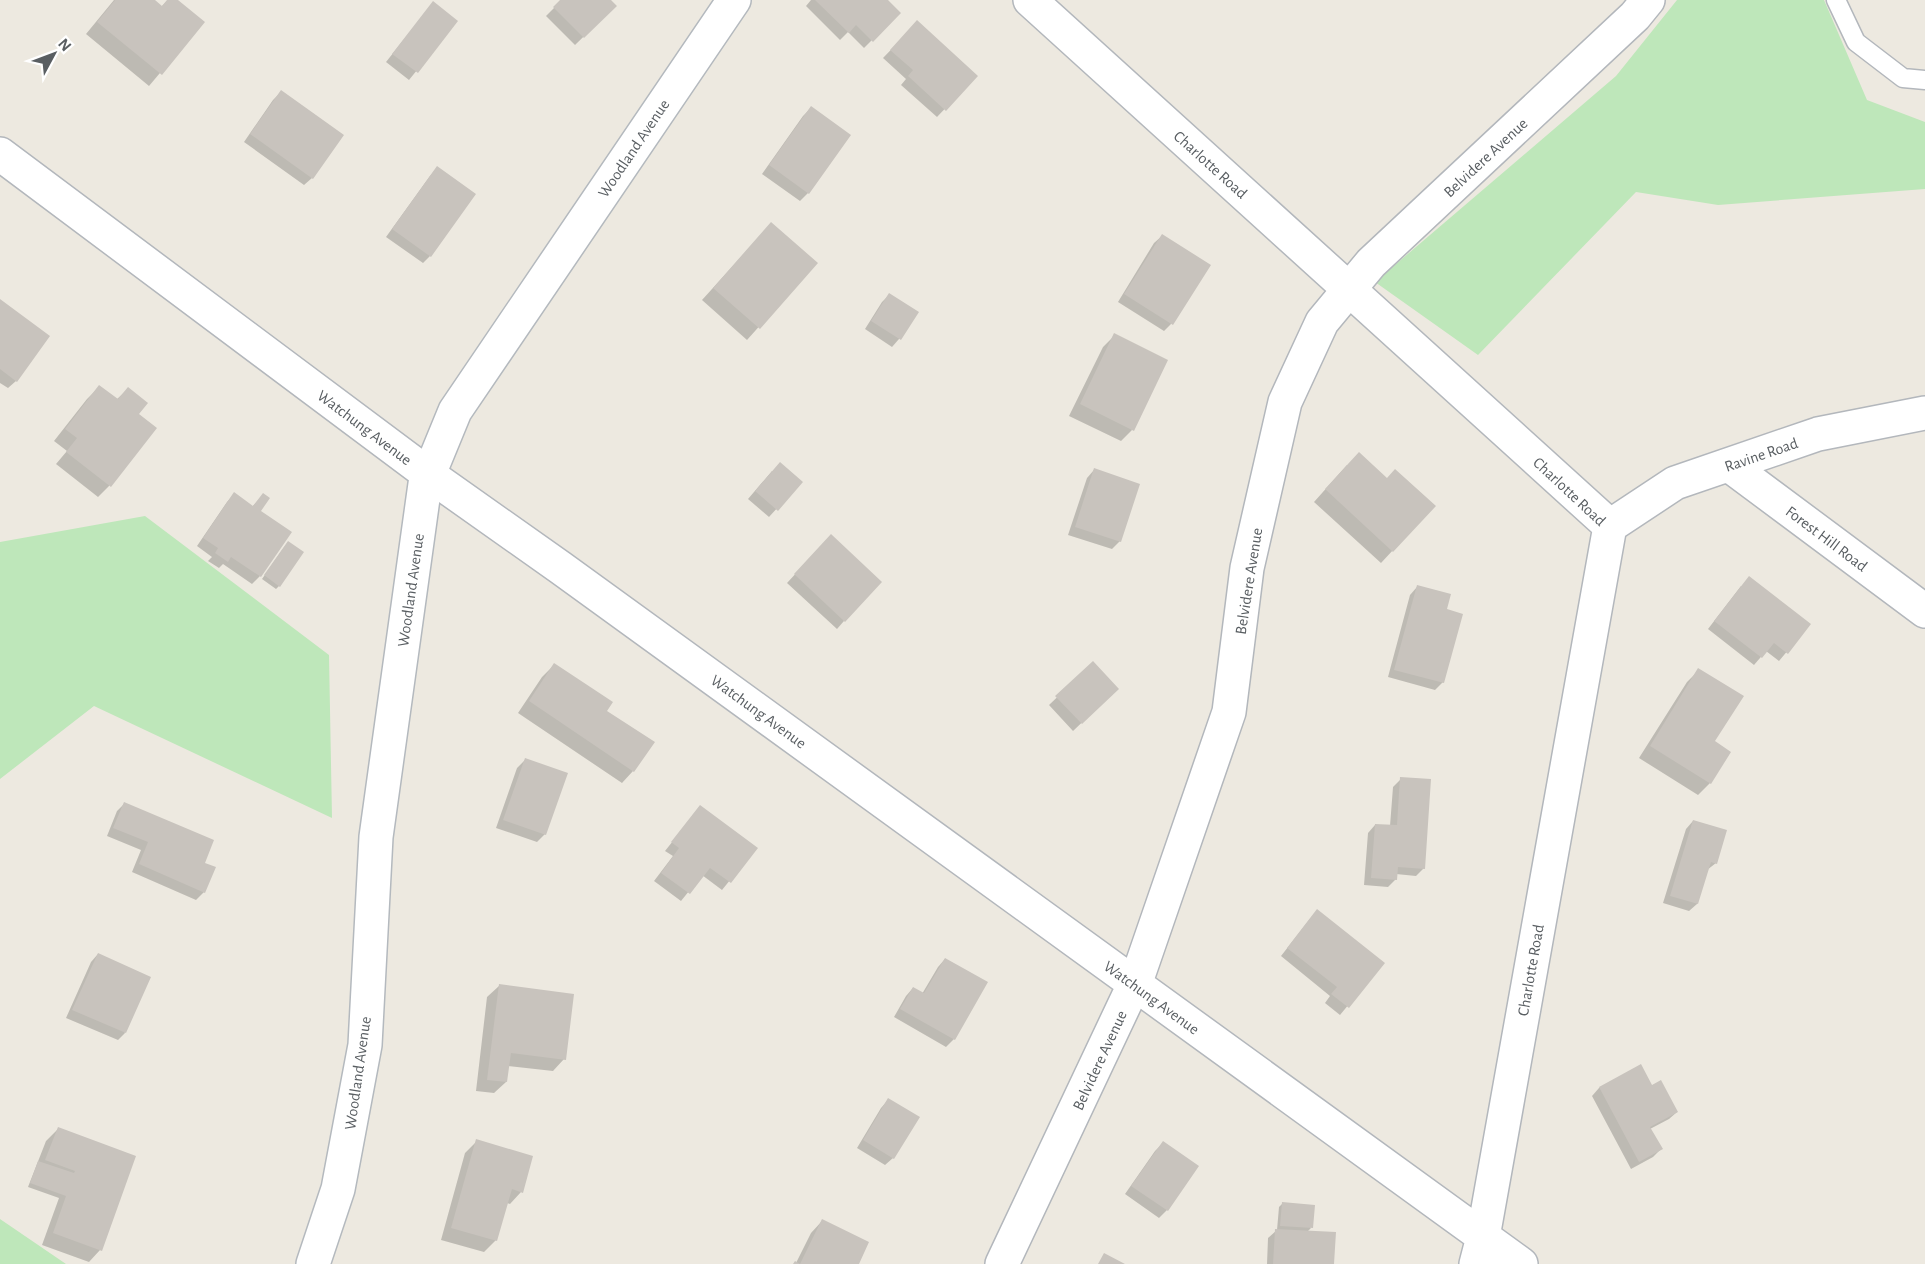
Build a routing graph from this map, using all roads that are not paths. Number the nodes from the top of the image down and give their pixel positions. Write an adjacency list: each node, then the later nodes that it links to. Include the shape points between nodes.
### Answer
1 (734, 0): 10 (street, Woodland Avenue, via 456,411)
2 (1030, 0): 7 (street, Charlotte Road)
3 (1648, 0): 7 (street, Belvidere Avenue, via 1371,263)
4 (1836, 0): 5 (lane, via 1856,42 1903,78)
5 (1925, 80)
6 (0, 154): 10 (street, Watchung Avenue)
7 (1350, 289): 11 (street, Charlotte Road); 13 (street, Belvidere Avenue, via 1322,322 1285,402 1247,568 1228,712)
8 (1925, 413): 9 (street, Ravine Road, via 1818,434)
9 (1729, 465): 11 (street, Ravine Road, via 1675,483); 12 (street, Forest Hill Road)
10 (428, 474): 13 (street, Watchung Avenue); 15 (street, Woodland Avenue, via 376,837 365,1045 338,1189)
11 (1610, 526): 14 (street, Charlotte Road)
12 (1925, 611)
13 (1135, 984): 14 (street, Watchung Avenue); 16 (street, Belvidere Avenue)
14 (1480, 1250): 17 (street, Watchung Avenue)
15 (313, 1264)
16 (1002, 1264)
17 (1521, 1264)

